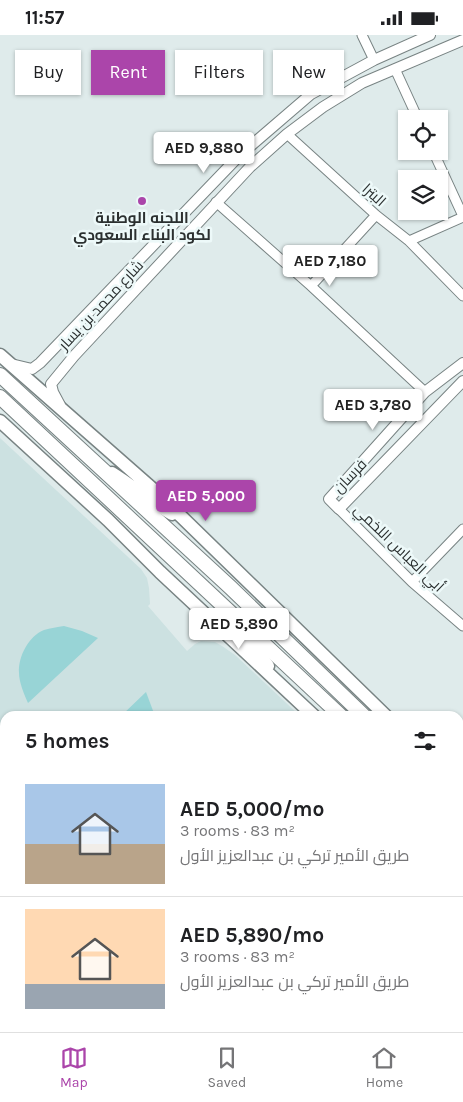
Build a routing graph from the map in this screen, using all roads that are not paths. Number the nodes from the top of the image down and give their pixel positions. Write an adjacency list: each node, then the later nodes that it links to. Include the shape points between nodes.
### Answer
1 (362, 35): 4 (street)
2 (430, 35): 4 (street, شارع محمد بن يسار)
3 (463, 40): 5 (street, شارع محمد بن يسار)
4 (374, 60): 15 (street, شارع محمد بن يسار, via 311,94 240,155)
5 (395, 69): 6 (street); 7 (street, شارع محمد بن يسار, via 362,83)
6 (414, 110)
7 (287, 135): 9 (street, شارع محمد بن يسار); 10 (street, البترا)
8 (437, 160): 11 (street)
9 (216, 202): 13 (street); 16 (street, شارع محمد بن يسار)
10 (376, 215): 12 (street, البترا); 13 (street)
11 (463, 217): 12 (street)
12 (409, 241): 14 (street, البترا)
13 (311, 285): 21 (street)
14 (463, 296)
15 (58, 343): 16 (street, via 54,357 60,364); 17 (street, شارع محمد بن يسار, via 32,369)
16 (74, 356): 23 (street, شارع محمد بن يسار, via 51,384)
17 (4, 360): 23 (main road)
18 (459, 366): 20 (street); 21 (street, فرسان)
19 (0, 375): 25 (main road)
20 (461, 386): 26 (street, فرسان)
21 (425, 392): 26 (street, فرسان, via 329,499)
22 (0, 397): 30 (main road)
23 (64, 412): 27 (main road)
24 (0, 421): 32 (main road)
25 (98, 465): 27 (main road); 35 (main road)
26 (339, 509): 29 (street, أبي العباس اللخمي)
27 (189, 524): 36 (main road)
28 (463, 529): 29 (street)
29 (412, 582): 31 (street, أبي العباس اللخمي)
30 (225, 607): 32 (main road, via 264,658); 34 (main road)
31 (463, 626)
32 (275, 679): 33 (main road)
33 (309, 711)
34 (336, 711)
35 (359, 711)
36 (381, 711)

